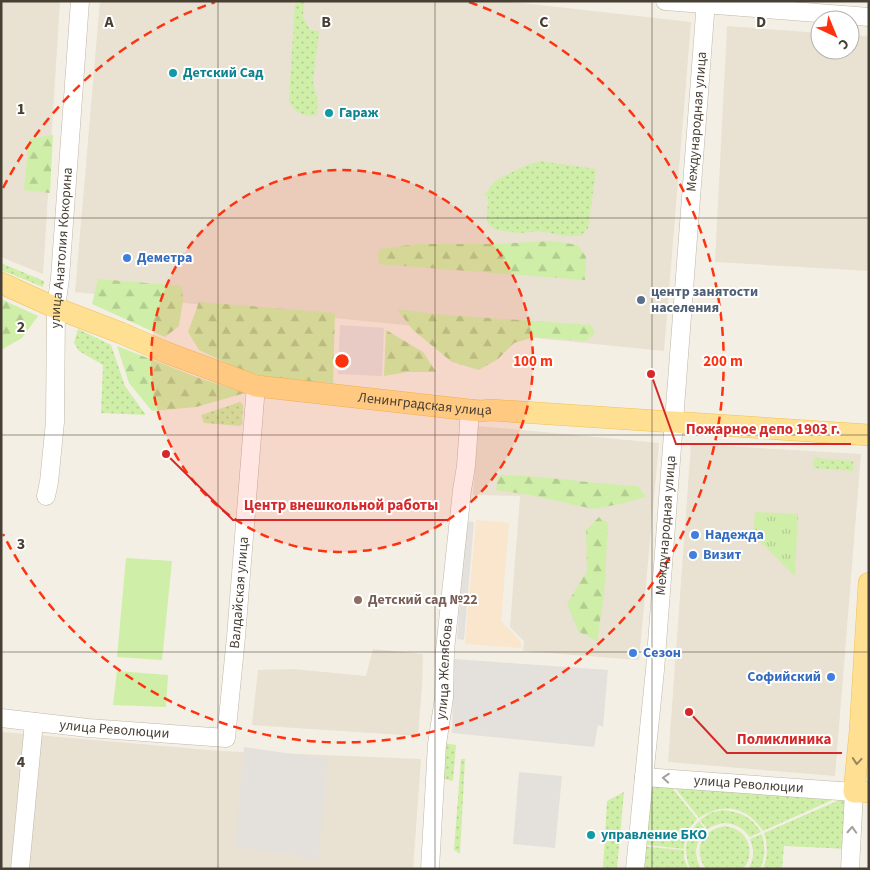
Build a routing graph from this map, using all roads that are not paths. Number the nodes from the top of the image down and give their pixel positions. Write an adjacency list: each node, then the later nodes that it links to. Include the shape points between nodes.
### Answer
1 (80, 1): 6 (street, улица Анатолия Кокорина)
2 (666, 1): 3 (street)
3 (706, 3): 4 (street); 9 (street, Международная улица)
4 (869, 17)
5 (1, 283): 6 (main road, Ленинградская улица)
6 (56, 308): 7 (main road, Ленинградская улица); 11 (street, улица Анатолия Кокорина, via 55,422)
7 (256, 386): 8 (main road, Ленинградская улица); 16 (street, Валдайская улица)
8 (470, 410): 9 (main road, Ленинградская улица); 20 (street, улица Желябова, via 445,650)
9 (675, 422): 10 (main road, Ленинградская улица); 17 (street, Международная улица)
10 (869, 434)
11 (46, 496)
12 (869, 584): 15 (main road)
13 (1, 718): 14 (street, улица Революции)
14 (34, 722): 16 (street, улица Революции); 19 (street)
15 (864, 730): 18 (main road, one-way to 18)
16 (226, 738)
17 (644, 776): 18 (street, улица Революции, one-way to 17); 21 (street, Международная улица)
18 (862, 792): 22 (street, one-way to 18)
19 (20, 869)
20 (430, 869)
21 (636, 869)
22 (850, 869)

